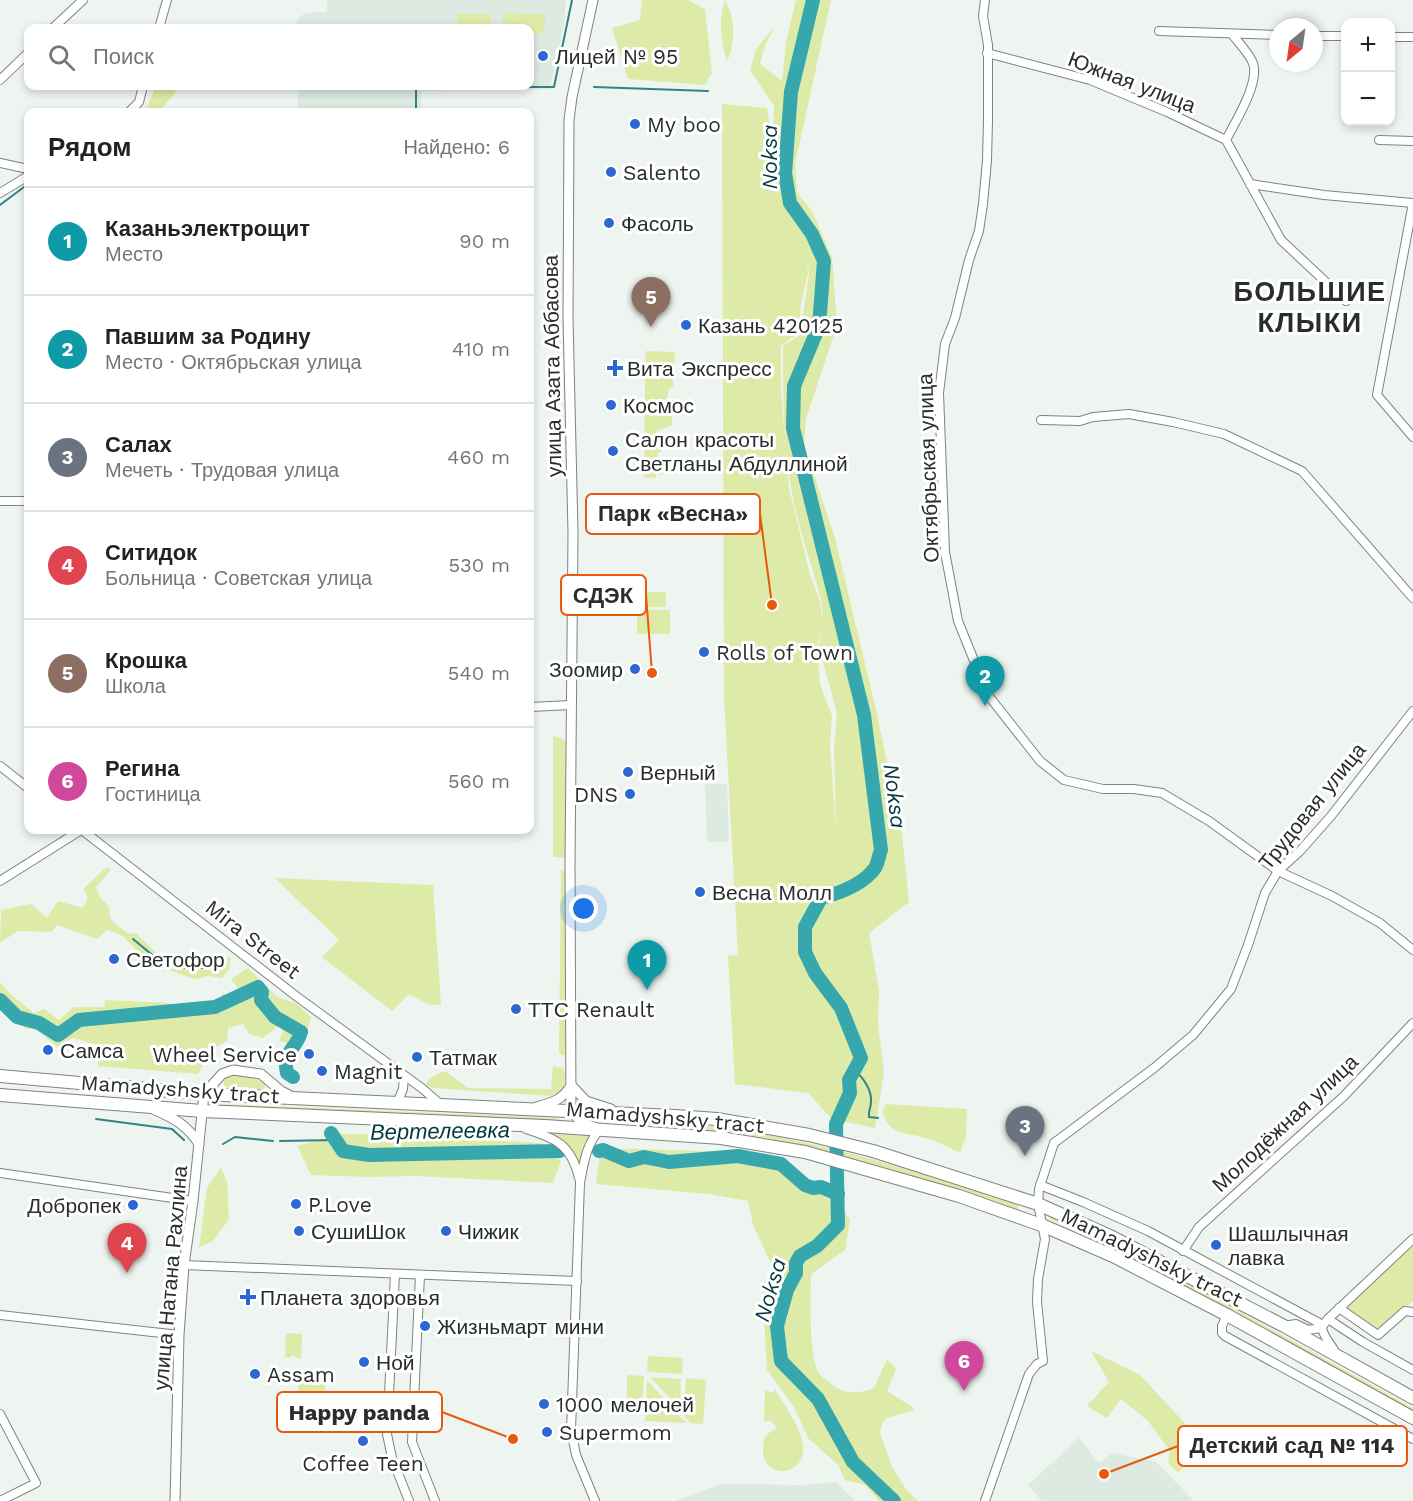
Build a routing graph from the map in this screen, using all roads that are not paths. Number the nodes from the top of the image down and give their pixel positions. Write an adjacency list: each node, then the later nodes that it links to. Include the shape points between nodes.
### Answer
1 (82, 0): 5 (street)
2 (167, 0): 6 (street)
3 (593, 0): 34 (street, улица Азата Аббасова, via 569,120)
4 (984, 0): 14 (street, Октябрьская улица)
5 (57, 24)
6 (160, 24)
7 (1159, 31): 8 (street)
8 (1232, 34): 9 (street); 19 (street, via 1253,62 1254,71 1250,90)
9 (1269, 35)
10 (1323, 36): 11 (street)
11 (1341, 36)
12 (1395, 37): 13 (street)
13 (1413, 38)
14 (987, 53): 19 (street, Южная улица, via 1090,80); 41 (street, Октябрьская улица, via 983,204 979,231 945,344 939,393 945,552 958,621 988,695 1040,761 1064,780 1103,789 1162,794 1209,821)
15 (24, 57): 16 (street)
16 (0, 80)
17 (142, 90): 18 (street)
18 (133, 108)
19 (1226, 140): 25 (street)
20 (1379, 140): 21 (street)
21 (1413, 141)
22 (0, 163): 23 (street)
23 (24, 168)
24 (24, 178): 26 (street)
25 (1250, 184): 27 (street); 28 (street, via 1281,240)
26 (0, 193)
27 (1413, 203): 30 (street, via 1377,395)
28 (1346, 301)
29 (1041, 420): 33 (street, via 1080,421 1129,414 1173,422 1224,435 1302,471)
30 (1413, 437)
31 (0, 501): 32 (street)
32 (24, 501)
33 (1413, 598)
34 (571, 705): 35 (street); 47 (street, улица Азата Аббасова)
35 (534, 707)
36 (1413, 711): 41 (street, Трудовая улица, via 1331,816)
37 (0, 766): 38 (street)
38 (24, 785)
39 (75, 834): 42 (street)
40 (86, 834): 46 (street, Mira Street)
41 (1278, 872): 43 (street, Октябрьская улица, via 1380,923); 63 (street, Трудовая улица, via 1265,893 1231,989 1193,1035 1054,1143)
42 (0, 881)
43 (1413, 950)
44 (1413, 1023): 68 (street, Молодёжная улица, via 1344,1096 1199,1227)
45 (0, 1076): 48 (main road, Mamadyshsky tract)
46 (404, 1076): 51 (street); 52 (street, Mira Street)
47 (571, 1086): 54 (street, via 558,1100); 55 (street, улица Азата Аббасова); 57 (street, via 595,1106)
48 (204, 1094): 50 (main road, Mamadyshsky tract); 50 (street, via 222,1074 233,1070 261,1074 281,1091); 56 (street, улица Натана Рахлина)
49 (0, 1095): 53 (main road, Mamadyshsky tract)
50 (302, 1099): 51 (main road, Mamadyshsky tract)
51 (397, 1103): 52 (main road, Mamadyshsky tract)
52 (440, 1104): 54 (main road, Mamadyshsky tract)
53 (146, 1107): 56 (main road, Mamadyshsky tract); 60 (street, via 182,1123)
54 (531, 1108): 55 (main road, Mamadyshsky tract)
55 (571, 1110): 57 (main road, Mamadyshsky tract); 59 (street, via 578,1120)
56 (202, 1111): 58 (main road, Mamadyshsky tract); 60 (street, улица Натана Рахлина)
57 (624, 1112): 65 (main road, Mamadyshsky tract, via 717,1119 809,1135 873,1151)
58 (513, 1124): 59 (main road, Mamadyshsky tract); 62 (street, via 564,1146 572,1156)
59 (600, 1129): 62 (street, via 585,1154); 66 (main road, Mamadyshsky tract, via 721,1138 805,1152 960,1196)
60 (198, 1144): 64 (street, улица Натана Рахлина)
61 (0, 1173): 64 (street)
62 (580, 1183): 72 (street)
63 (1040, 1185): 65 (street, Трудовая улица); 68 (street, via 1148,1231)
64 (194, 1200): 69 (street, улица Натана Рахлина)
65 (1038, 1204): 66 (street); 78 (main road, Mamadyshsky tract, via 1112,1237)
66 (1044, 1226): 76 (main road, Mamadyshsky tract, via 1122,1260); 91 (street, via 1037,1302 1043,1361 1029,1374)
67 (1413, 1239): 73 (street)
68 (1183, 1251): 77 (street)
69 (184, 1265): 70 (street); 79 (street, улица Натана Рахлина)
70 (395, 1274): 71 (street); 88 (street, via 387,1434 391,1456)
71 (420, 1275): 72 (street); 89 (street, via 412,1442)
72 (577, 1281): 90 (street, via 571,1430 576,1455)
73 (1339, 1308): 74 (street, via 1378,1335 1405,1311); 77 (street)
74 (1413, 1312)
75 (0, 1315): 79 (street)
76 (1227, 1315): 84 (main road, Mamadyshsky tract); 85 (street, via 1222,1326 1225,1336)
77 (1324, 1323): 78 (street, via 1308,1330 1296,1324); 80 (street, via 1325,1337); 81 (street)
78 (1284, 1326): 80 (main road, Mamadyshsky tract)
79 (179, 1335): 87 (street, улица Натана Рахлина)
80 (1336, 1354): 82 (main road, Mamadyshsky tract)
81 (1413, 1370)
82 (1413, 1398)
83 (0, 1414): 86 (street, via 36,1483)
84 (1413, 1418)
85 (1413, 1439)
86 (0, 1501)
87 (175, 1501)
88 (409, 1501)
89 (435, 1501)
90 (595, 1501)
91 (986, 1501)

